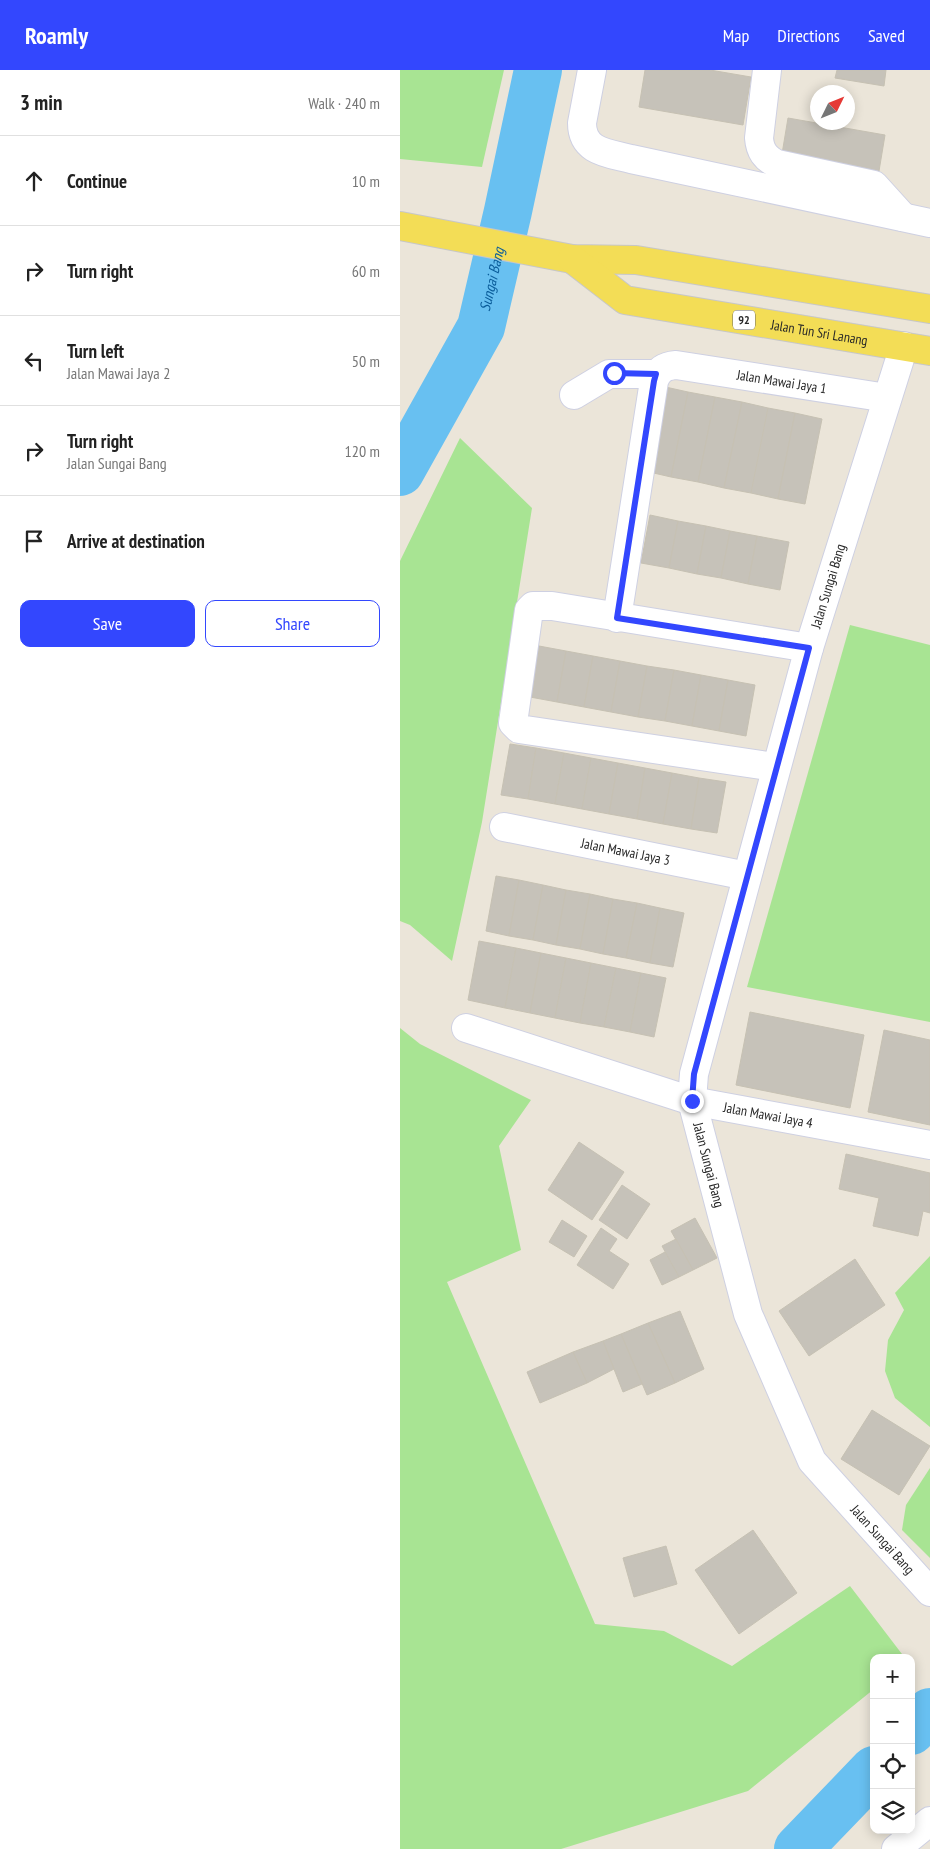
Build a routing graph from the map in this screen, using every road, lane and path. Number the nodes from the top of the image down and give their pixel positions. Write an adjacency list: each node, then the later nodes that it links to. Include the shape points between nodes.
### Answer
1 (592, 70): 3 (street, via 582,123 585,140 591,146 631,159)
2 (767, 70): 3 (street, via 759,138 763,154 777,164 874,185)
3 (903, 217): 4 (street)
4 (930, 222)
5 (402, 227): 6 (main road, Jalan Tun Sri Lanang / 92)
6 (572, 259): 7 (main road, Jalan Tun Sri Lanang / 92, via 636,260); 8 (main road, Jalan Tun Sri Lanang / 92, via 625,300)
7 (928, 307)
8 (917, 349): 11 (street, Jalan Sungai Bang)
9 (666, 370): 10 (street, Jalan Mawai Jaya 1, via 609,374); 11 (street, Jalan Mawai Jaya 1); 12 (street, via 652,391)
10 (574, 395)
11 (887, 398): 13 (street, Jalan Sungai Bang)
12 (617, 618): 13 (street); 14 (street, via 552,606 533,606 529,610 513,723 516,727)
13 (809, 648): 14 (street, Jalan Sungai Bang)
14 (776, 767): 16 (street, Jalan Sungai Bang)
15 (504, 827): 16 (street, Jalan Mawai Jaya 3)
16 (747, 876): 18 (street, Jalan Sungai Bang, via 694,1074)
17 (466, 1028): 18 (street, Jalan Mawai Jaya 4)
18 (692, 1101): 19 (street, Jalan Mawai Jaya 4); 20 (street, Jalan Sungai Bang, via 748,1314 812,1461)
19 (930, 1145)
20 (922, 1584)
21 (930, 1821): 22 (street)
22 (899, 1848)

